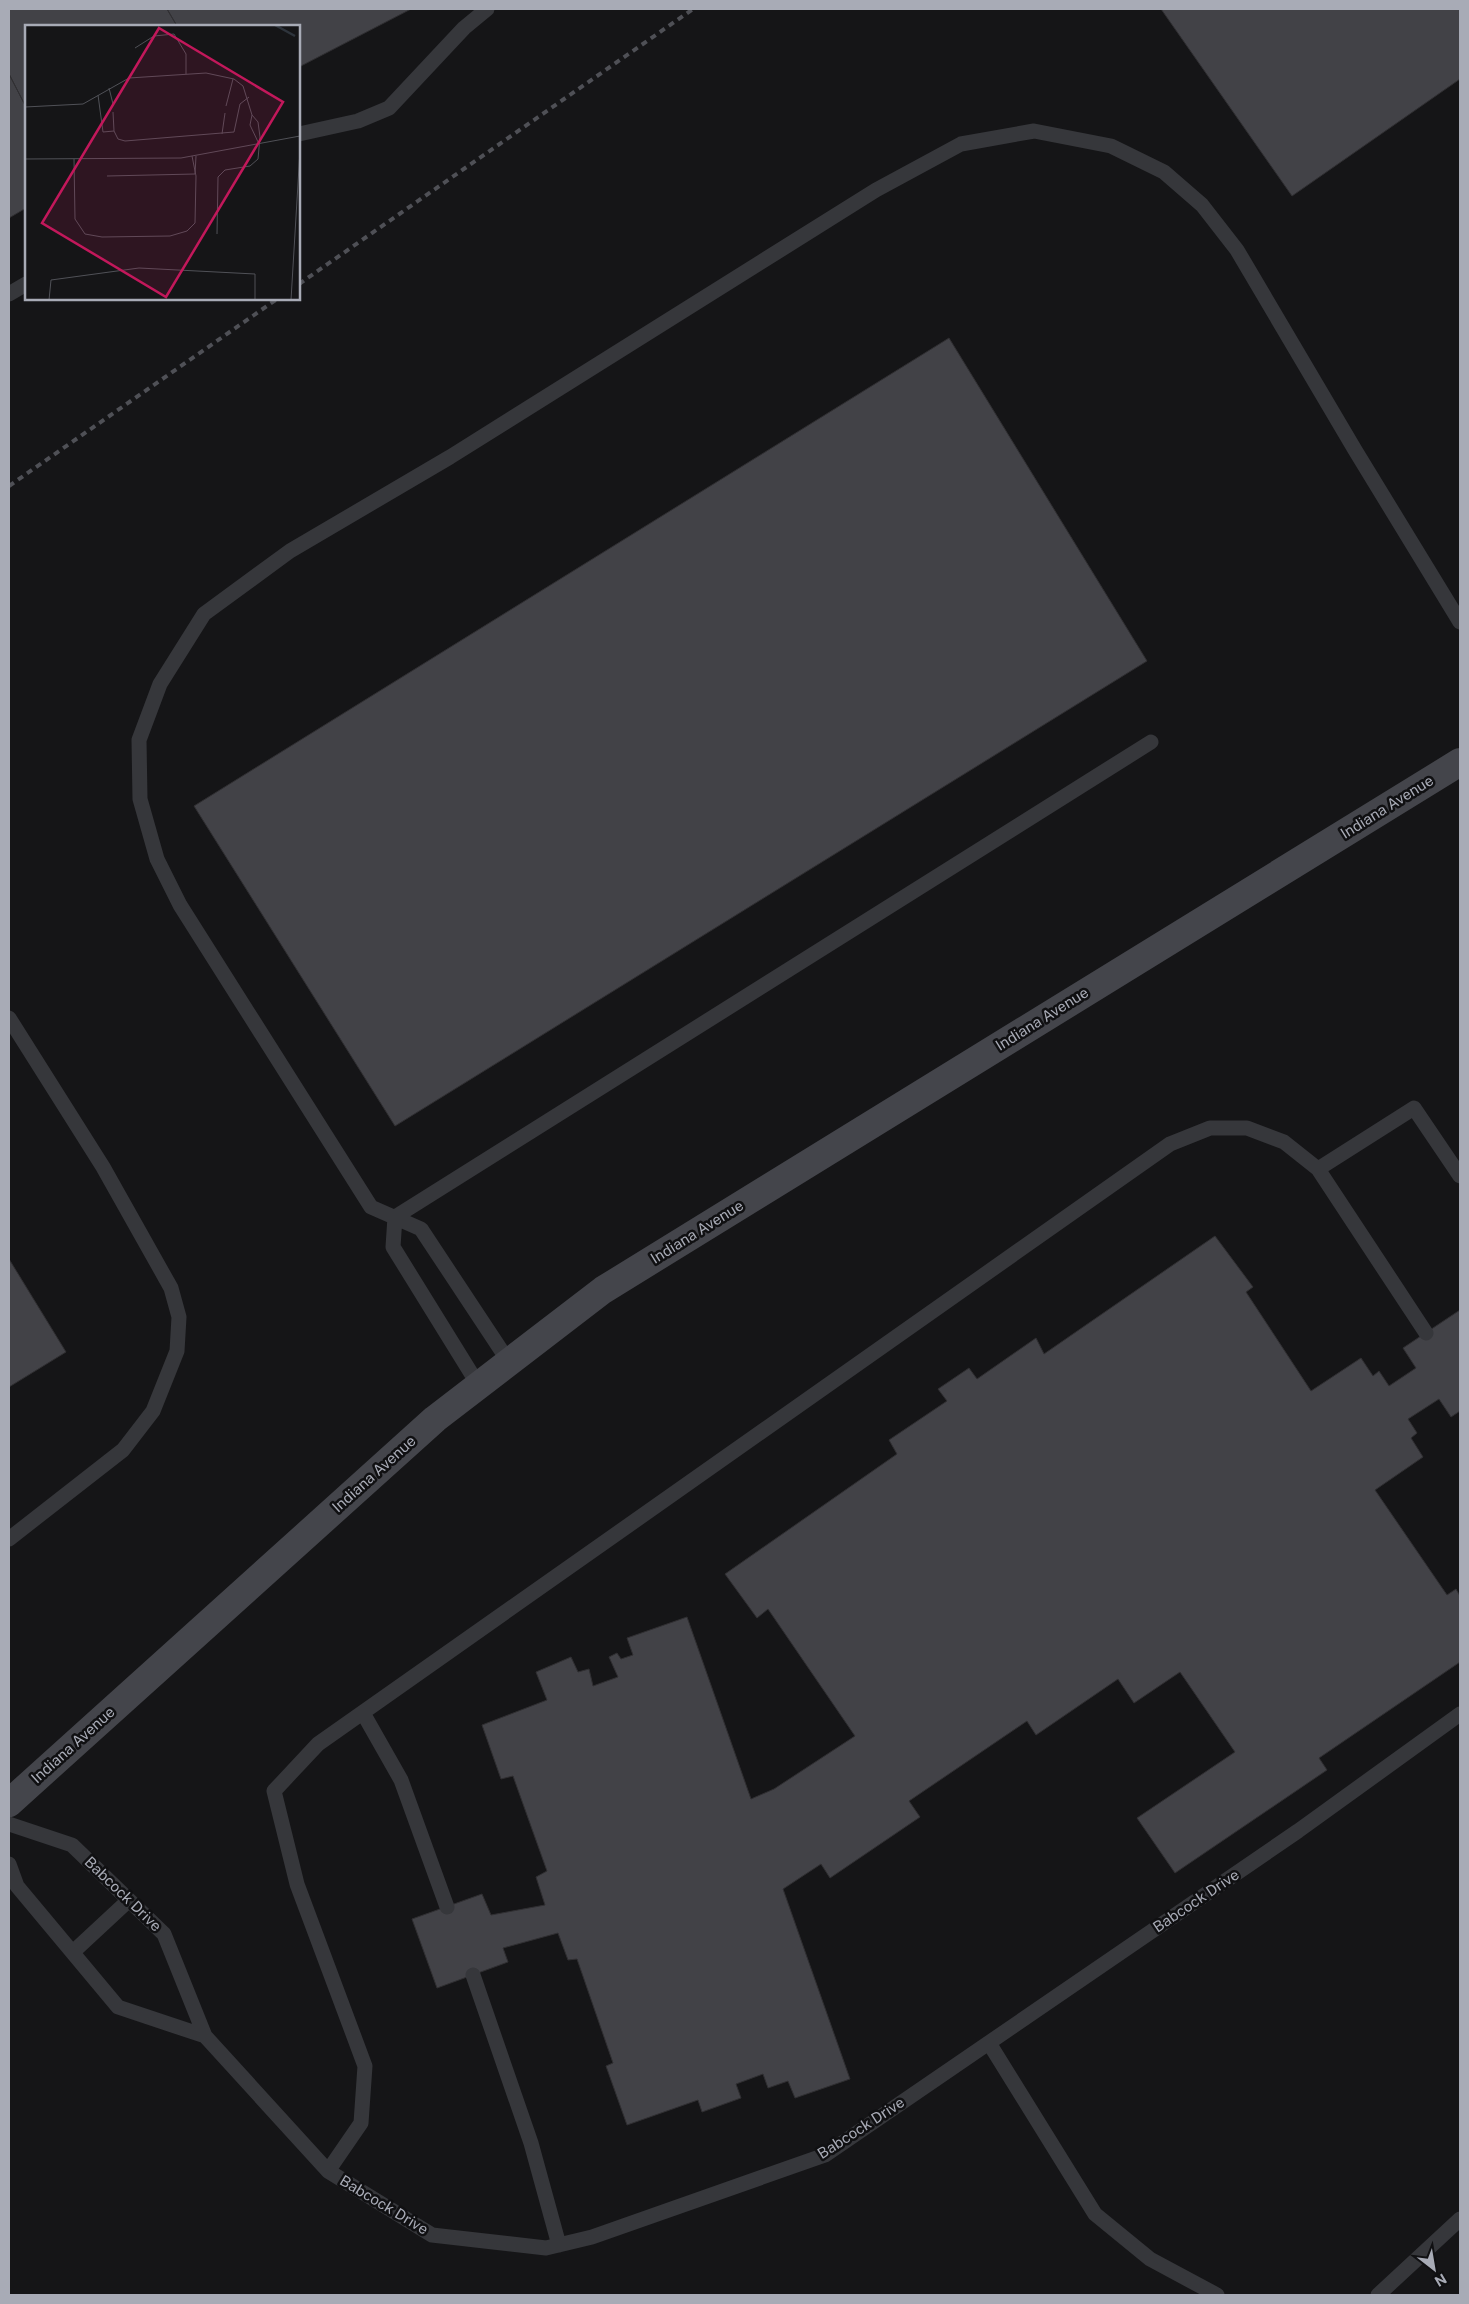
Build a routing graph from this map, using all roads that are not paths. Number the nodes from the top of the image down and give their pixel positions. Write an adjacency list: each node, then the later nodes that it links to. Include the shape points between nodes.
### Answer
1 (487, 9): 2 (lane, via 464,28 389,108 358,121)
2 (300, 134)
3 (25, 285): 4 (lane)
4 (9, 294)
5 (1460, 622): 11 (lane, via 1237,250 1202,205 1164,172 1111,146 1034,130 961,144 876,190 450,457 290,551 204,614 160,684 139,740 140,799 157,859 180,905 371,1207)
6 (1151, 742): 11 (lane)
7 (1460, 762): 13 (main road, Indiana Avenue, via 603,1290)
8 (9, 1018): 15 (lane, via 103,1167 171,1288 180,1317 177,1351 152,1411 123,1450)
9 (1318, 1169): 10 (lane, via 1414,1108); 12 (lane); 16 (lane, via 1284,1142 1247,1128 1210,1128 1170,1144)
10 (1460, 1176)
11 (395, 1217): 13 (lane, via 421,1229); 14 (lane, via 392,1247)
12 (1426, 1333)
13 (509, 1362): 14 (main road, Indiana Avenue)
14 (479, 1386): 18 (main road, Indiana Avenue, via 435,1420)
15 (9, 1539)
16 (363, 1713): 22 (lane, via 402,1780); 27 (lane, via 318,1744 274,1791 297,1884 365,2066 361,2123)
17 (1460, 1714): 26 (lane, Babcock Drive, via 1298,1831)
18 (9, 1803)
19 (9, 1824): 21 (lane, Babcock Drive, via 72,1845)
20 (9, 1864): 23 (lane, Babcock Drive, via 17,1886)
21 (129, 1900): 23 (lane); 25 (lane, Babcock Drive, via 164,1934)
22 (447, 1907)
23 (72, 1952): 25 (lane, Babcock Drive, via 118,2007)
24 (473, 1975): 29 (lane, via 531,2143)
25 (205, 2036): 27 (lane, Babcock Drive)
26 (989, 2043): 29 (lane, Babcock Drive, via 825,2155 592,2237); 30 (lane, via 1095,2214 1150,2259)
27 (328, 2171): 29 (lane, Babcock Drive, via 432,2235 546,2248)
28 (1460, 2219): 31 (lane)
29 (559, 2245)
30 (1217, 2295)
31 (1378, 2295)

